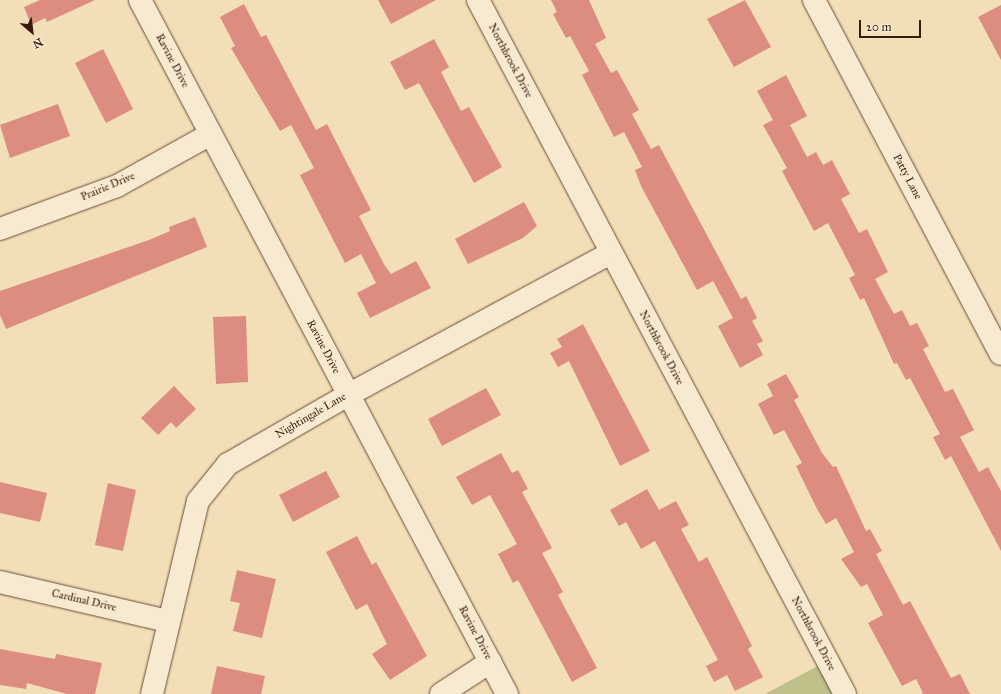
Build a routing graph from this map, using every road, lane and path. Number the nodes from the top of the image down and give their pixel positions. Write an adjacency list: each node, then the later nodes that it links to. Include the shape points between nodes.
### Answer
1 (140, 0): 4 (street, Ravine Drive)
2 (478, 0): 6 (street, Northbrook Drive)
3 (814, 0): 7 (street, Patty Lane)
4 (211, 134): 5 (street, Prairie Drive, via 117,186); 8 (street, Ravine Drive)
5 (0, 229)
6 (611, 253): 8 (street, Nightingale Lane); 15 (street, Northbrook Drive)
7 (1001, 354)
8 (348, 395): 10 (street, Nightingale Lane, via 233,460 212,482 198,501); 11 (street, Ravine Drive)
9 (0, 582): 10 (street, Cardinal Drive)
10 (168, 621): 12 (street, Nightingale Lane)
11 (490, 662): 13 (street); 14 (street, Ravine Drive)
12 (152, 694)
13 (441, 694)
14 (507, 694)
15 (845, 694)

